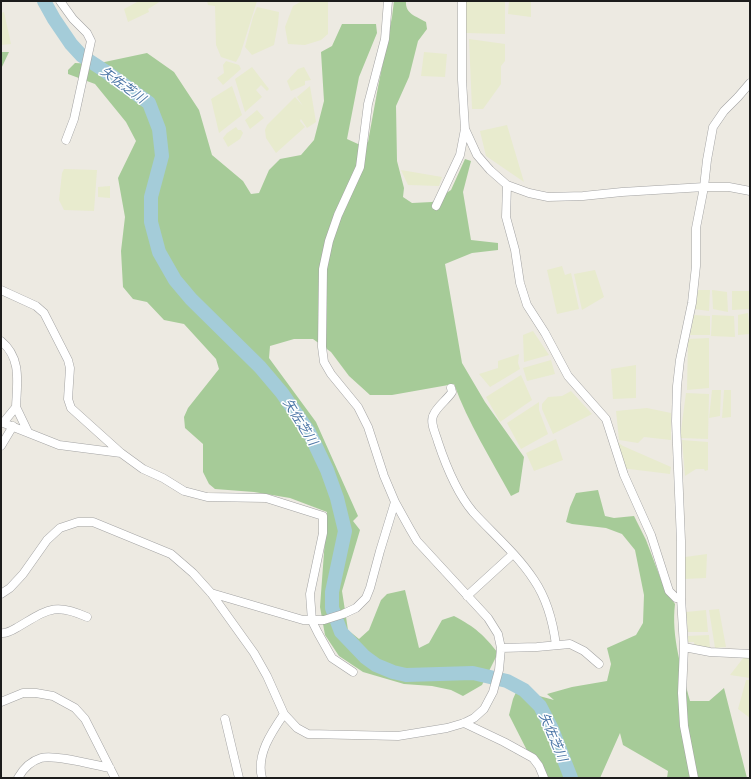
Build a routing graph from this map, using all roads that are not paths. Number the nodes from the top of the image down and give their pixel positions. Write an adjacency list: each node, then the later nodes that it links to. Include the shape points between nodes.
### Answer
1 (60, 1): 6 (street, via 91,41 74,119)
2 (388, 1): 20 (street, via 385,39 368,104 360,167 338,215 323,269 322,347 324,362 358,407 368,427)
3 (462, 1): 5 (street, via 462,92)
4 (750, 83): 8 (street, via 713,127)
5 (465, 129): 7 (street, via 477,155); 10 (street, via 460,155)
6 (66, 140)
7 (506, 185): 8 (street, via 548,197); 25 (street, via 506,217 516,250 520,283 527,305 568,376 606,419 624,475 650,535 669,591 676,598)
8 (704, 187): 9 (street, via 729,187); 25 (street, via 696,228 696,266 692,303 677,386)
9 (750, 191)
10 (436, 206)
11 (1, 290): 19 (street, via 36,306 44,313 68,360 68,399 71,408)
12 (1, 341): 14 (street, via 14,355 17,369)
13 (451, 388): 21 (street, via 452,392 436,411 432,423 443,458 463,498)
14 (16, 407): 15 (street); 17 (street)
15 (2, 422): 16 (street)
16 (13, 426): 17 (street); 18 (street)
17 (28, 432): 19 (street, via 60,445)
18 (1, 446)
19 (121, 453): 27 (street, via 143,469 184,491 207,497 266,498 323,516 310,594)
20 (395, 502): 24 (street, via 417,541); 27 (street, via 366,598 356,608 343,614)
21 (513, 554): 24 (street); 29 (street, via 541,591 552,621)
22 (211, 593): 23 (street, via 171,554 93,522 78,522 60,528 47,540 23,574); 27 (street); 37 (street, via 254,653)
23 (1, 594)
24 (467, 596): 31 (street, via 488,618 498,634)
25 (681, 598): 30 (street)
26 (87, 617): 28 (street, via 70,610 52,610 35,616 11,631)
27 (312, 621): 34 (street, via 332,658)
28 (1, 633)
29 (556, 645): 31 (street); 33 (street, via 570,644 584,651)
30 (684, 647): 32 (street, via 710,652); 46 (street, via 684,726)
31 (501, 648): 39 (street, via 493,692 484,709)
32 (750, 654)
33 (599, 664)
34 (353, 672)
35 (4, 700): 36 (street); 40 (street, via 23,693 36,693 53,696 75,708 85,719)
36 (1, 708)
37 (284, 714): 39 (street, via 297,728 308,734 398,736); 44 (street, via 263,750 260,771)
38 (225, 719): 43 (street)
39 (464, 723): 45 (street, via 533,758)
40 (110, 768): 41 (street, via 52,757 41,758 29,764); 42 (street)
41 (18, 778)
42 (115, 778)
43 (239, 778)
44 (262, 778)
45 (544, 778)
46 (694, 778)

